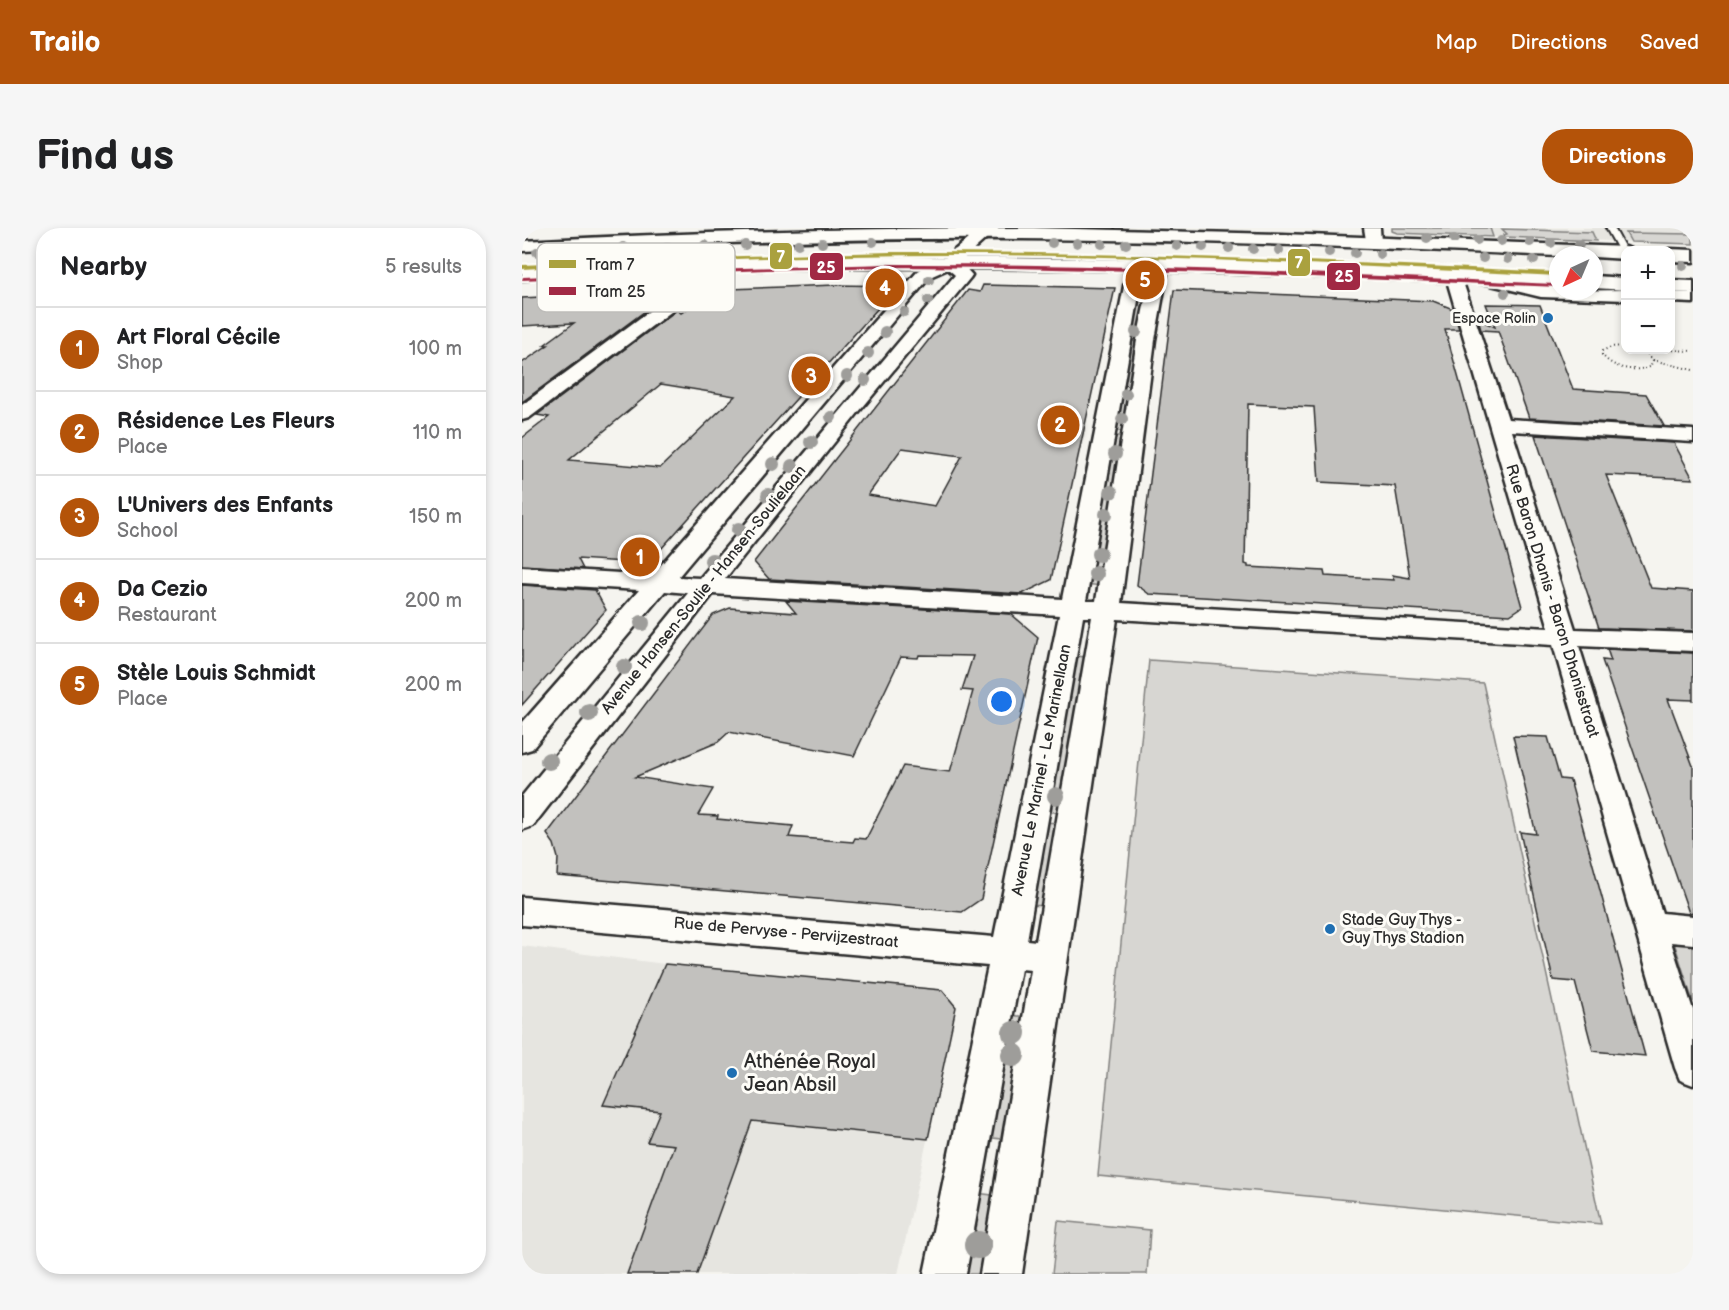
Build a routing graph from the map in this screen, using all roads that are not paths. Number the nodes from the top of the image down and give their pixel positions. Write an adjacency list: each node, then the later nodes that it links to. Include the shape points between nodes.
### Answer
1 (1610, 228): 8 (lane)
2 (987, 231): 3 (main road); 4 (main road); 12 (street)
3 (729, 232): 5 (main road)
4 (1372, 236): 9 (main road)
5 (566, 243)
6 (537, 245): 7 (main road)
7 (522, 246)
8 (1621, 246)
9 (1621, 253)
10 (1675, 255): 11 (main road)
11 (1693, 256)
12 (950, 262): 13 (main road); 14 (main road); 27 (street, Avenue Hansen-Soulie - Hansen-Soulielaan, via 924,274); 28 (street, Avenue Hansen-Soulie - Hansen-Soulielaan, via 964,275)
13 (735, 265)
14 (1148, 266): 17 (main road); 35 (street, Avenue Le Marinel - Le Marinellaan); 36 (street, Avenue Le Marinel - Le Marinellaan, via 1146,340 1112,591)
15 (537, 273): 16 (main road)
16 (522, 274)
17 (1467, 277): 18 (main road); 23 (street, via 1541,292); 30 (street, Rue Baron Dhanis - Baron Dhanisstraat)
18 (1549, 281)
19 (1603, 283): 20 (main road)
20 (1621, 284)
21 (1675, 286): 22 (main road)
22 (1693, 287)
23 (1621, 295)
24 (1675, 297): 25 (street)
25 (1693, 298)
26 (659, 312): 29 (street)
27 (853, 360): 28 (street); 33 (street, Avenue Hansen-Soulie - Hansen-Soulielaan)
28 (888, 364): 34 (street, Avenue Hansen-Soulie - Hansen-Soulielaan)
29 (522, 414)
30 (1498, 424): 31 (street); 37 (street, Rue Baron Dhanis - Baron Dhanisstraat)
31 (1693, 436)
32 (522, 575): 33 (street)
33 (658, 583): 34 (street); 39 (street, Avenue Hansen-Soulie - Hansen-Soulielaan)
34 (706, 586): 35 (street); 40 (street, Avenue Hansen-Soulie - Hansen-Soulielaan)
35 (1071, 608): 36 (street); 44 (street, Avenue Le Marinel - Le Marinellaan)
36 (1105, 611): 37 (street); 45 (street, Avenue Le Marinel - Le Marinellaan)
37 (1564, 636): 38 (street); 42 (street, Rue Baron Dhanis - Baron Dhanisstraat)
38 (1693, 642)
39 (522, 742)
40 (522, 818)
41 (522, 911): 44 (street, Rue de Pervyse - Pervijzestraat)
42 (1651, 926): 43 (street); 46 (street, Rue Baron Dhanis - Baron Dhanisstraat)
43 (1693, 930)
44 (1007, 952): 45 (street, Rue de Pervyse - Pervijzestraat); 47 (street, Avenue Le Marinel - Le Marinellaan)
45 (1050, 957): 48 (street, Avenue Le Marinel - Le Marinellaan)
46 (1693, 1068)
47 (945, 1274)
48 (1001, 1274)

